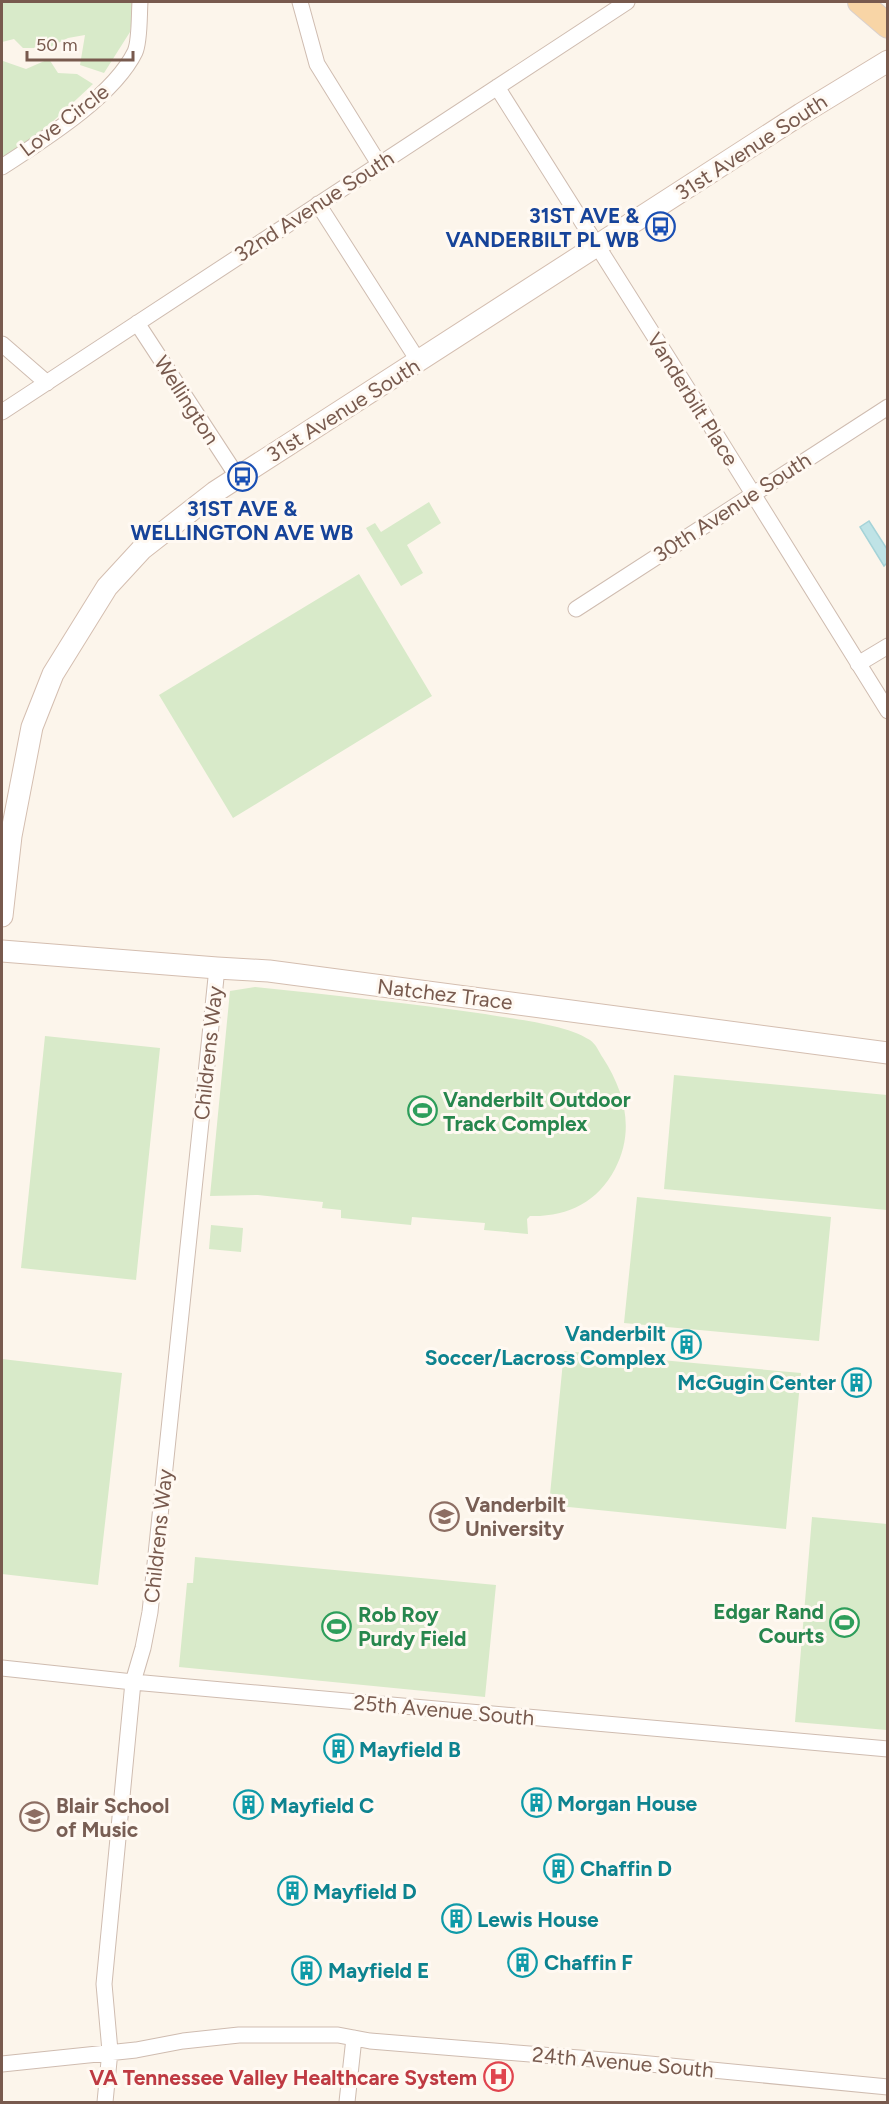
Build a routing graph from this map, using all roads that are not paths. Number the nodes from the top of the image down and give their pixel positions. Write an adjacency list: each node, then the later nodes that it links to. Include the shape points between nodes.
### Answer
1 (140, 2): 9 (street, Love Circle, via 136,50 118,79 52,134)
2 (300, 2): 8 (street, via 317,64)
3 (627, 2): 7 (street, 32nd Avenue South)
4 (860, 2): 5 (main road)
5 (888, 26)
6 (888, 61): 11 (main road, 31st Avenue South)
7 (496, 87): 8 (street, 32nd Avenue South); 11 (street, Vanderbilt Place)
8 (379, 164): 10 (street, 32nd Avenue South)
9 (2, 167)
10 (318, 204): 12 (street, 32nd Avenue South); 14 (street)
11 (597, 247): 14 (main road, 31st Avenue South); 19 (street, Vanderbilt Place)
12 (137, 323): 15 (street, 32nd Avenue South); 18 (street, Wellington)
13 (2, 344): 15 (street)
14 (419, 362): 18 (main road, 31st Avenue South)
15 (47, 383): 17 (street, 32nd Avenue South)
16 (888, 407): 19 (street, 30th Avenue South)
17 (2, 412)
18 (237, 476): 24 (main road, 31st Avenue South, via 142,549 107,587 53,674 32,727 11,836)
19 (752, 494): 20 (street, 30th Avenue South); 22 (street, Vanderbilt Place)
20 (576, 609)
21 (888, 646): 22 (street)
22 (858, 664): 23 (street, Vanderbilt Place)
23 (888, 711)
24 (2, 916)
25 (2, 951): 26 (main road, Natchez Trace)
26 (216, 969): 27 (main road, Natchez Trace, via 269,971); 29 (street, Childrens Way, via 150,1612)
27 (888, 1053)
28 (2, 1668): 29 (street, 25th Avenue South)
29 (133, 1682): 30 (street, 25th Avenue South); 32 (street, Childrens Way, via 104,1984)
30 (888, 1749)
31 (354, 2038): 32 (street, 24th Avenue South, via 239,2035); 34 (street, 24th Avenue South); 36 (street)
32 (110, 2051): 33 (street, 24th Avenue South); 35 (street, Childrens Way)
33 (2, 2064)
34 (888, 2087)
35 (105, 2103)
36 (347, 2103)

